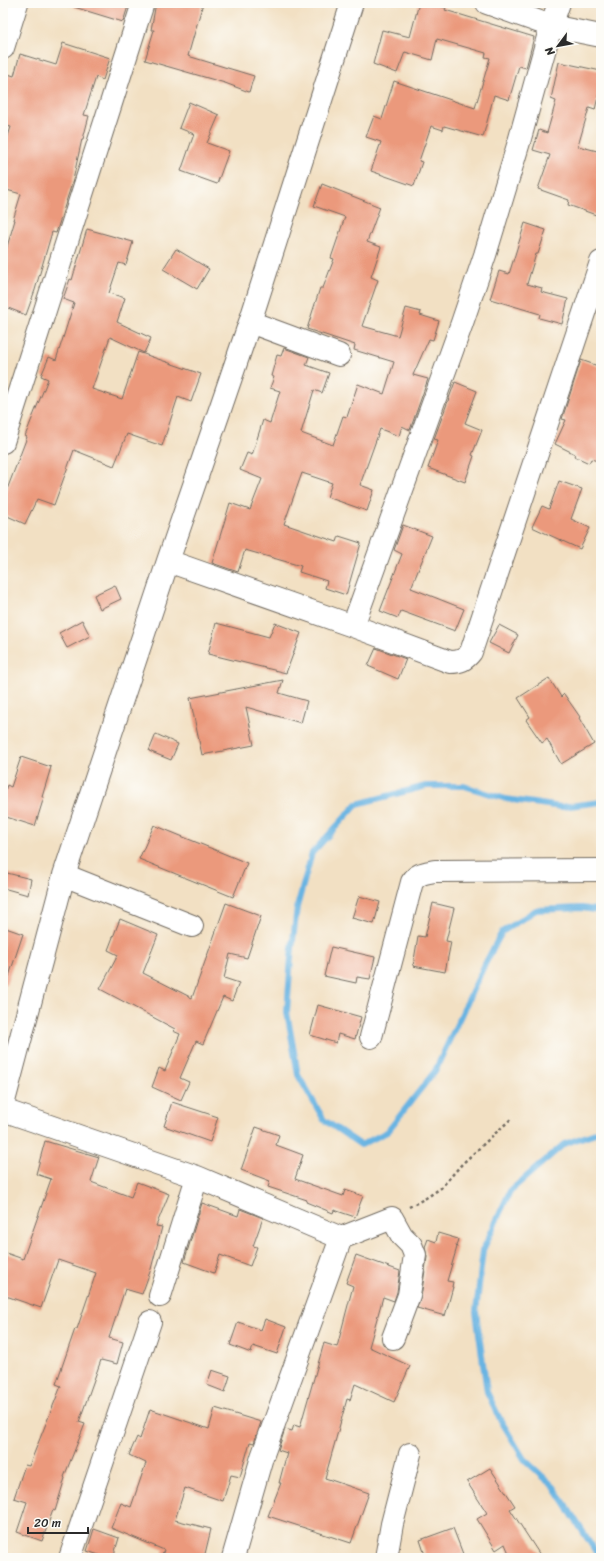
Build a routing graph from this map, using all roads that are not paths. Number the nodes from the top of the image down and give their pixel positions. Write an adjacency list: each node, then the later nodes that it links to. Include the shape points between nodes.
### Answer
1 (17, 3): 8 (street)
2 (143, 3): 12 (street)
3 (352, 3): 10 (street)
4 (487, 3): 6 (street)
5 (559, 3): 6 (street)
6 (551, 26): 7 (street); 14 (street, via 485,255)
7 (601, 36)
8 (3, 48)
9 (601, 262): 14 (street, via 467,658 450,662)
10 (250, 322): 11 (street); 13 (street)
11 (339, 355)
12 (3, 442)
13 (168, 561): 14 (street); 16 (street)
14 (353, 626)
15 (601, 870): 18 (street, via 435,871 415,877)
16 (64, 875): 17 (street); 19 (street)
17 (192, 926)
18 (371, 1036)
19 (3, 1105)
20 (3, 1110): 21 (street)
21 (197, 1177): 22 (street); 23 (street)
22 (341, 1238): 25 (street, via 392,1218 402,1236 411,1245 415,1255 409,1295); 28 (street, via 262,1458)
23 (160, 1296)
24 (150, 1322): 27 (street)
25 (393, 1338)
26 (410, 1454): 29 (street)
27 (70, 1558)
28 (232, 1558)
29 (386, 1558)

